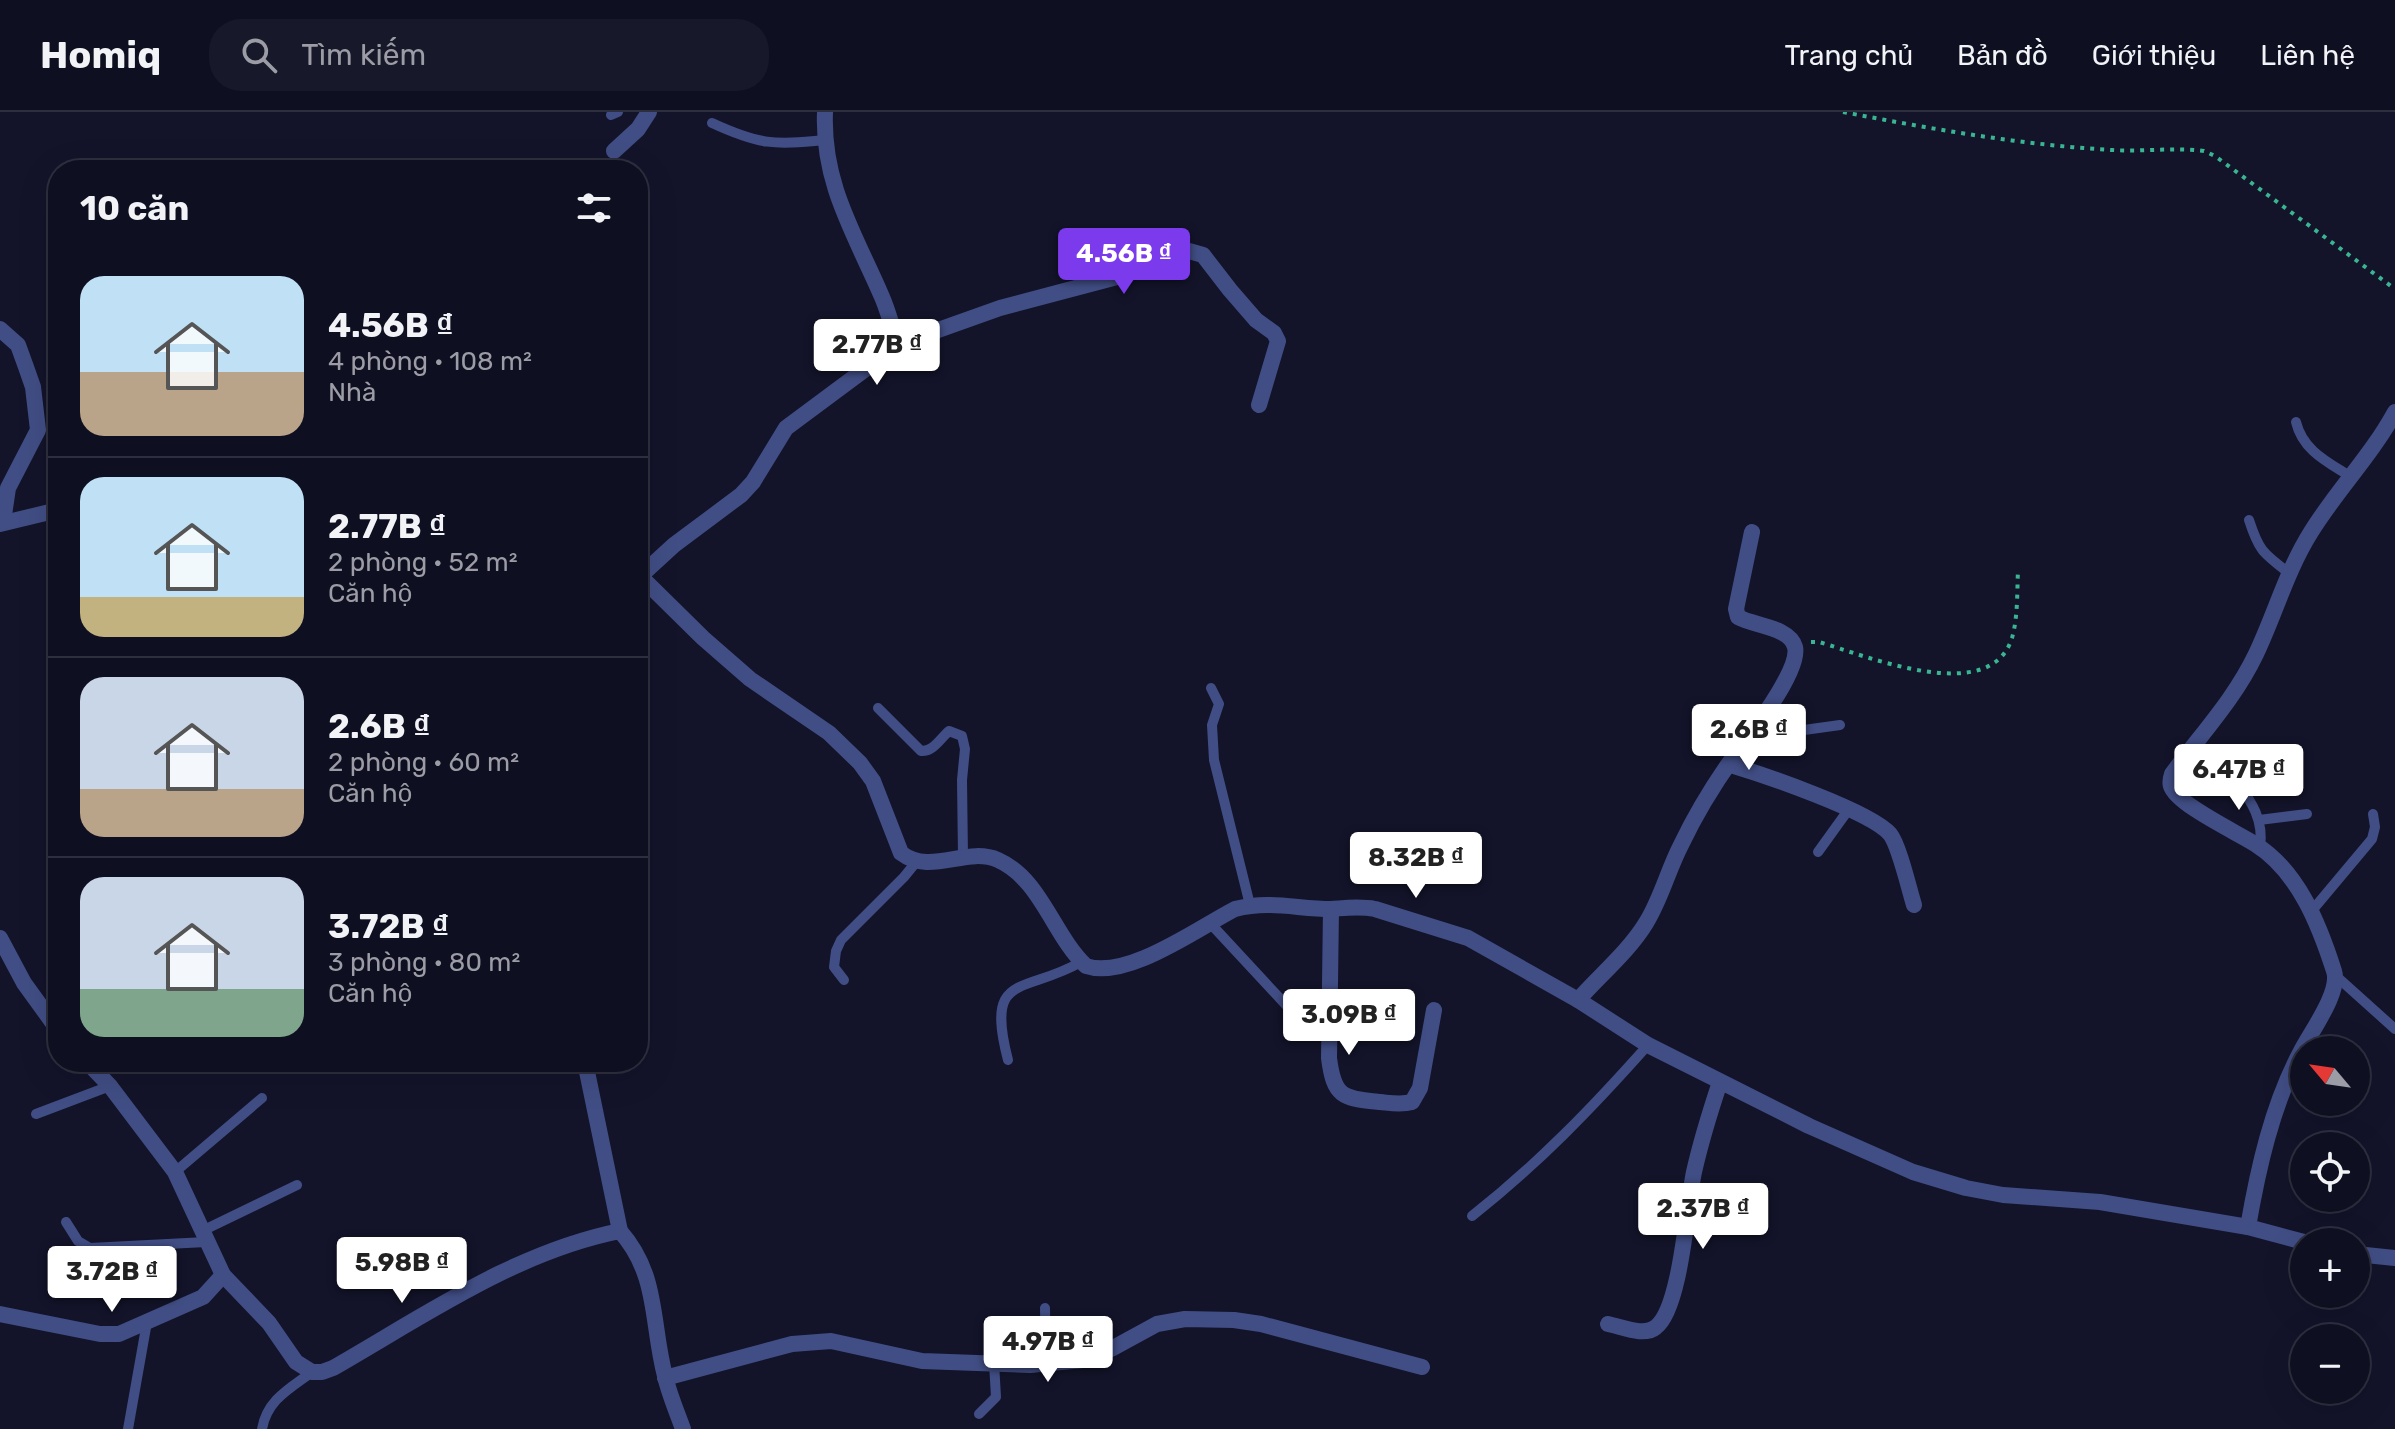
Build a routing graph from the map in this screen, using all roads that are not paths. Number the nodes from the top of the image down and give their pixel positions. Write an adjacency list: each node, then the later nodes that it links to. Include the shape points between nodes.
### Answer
1 (649, 112): 5 (street)
2 (825, 112): 4 (street)
3 (712, 123): 4 (lane, via 771,144)
4 (825, 140): 7 (street, via 834,190)
5 (614, 151)
6 (0, 329): 14 (street, via 18,345 33,387 38,430 8,488)
7 (899, 344): 8 (street, via 1194,251 1278,341); 16 (street, via 786,428 741,495)
8 (1259, 405)
9 (2395, 412): 11 (street)
10 (2296, 422): 11 (lane, via 2311,451)
11 (2351, 477): 17 (street, via 2309,534)
12 (48, 512): 14 (street)
13 (2249, 520): 17 (lane, via 2257,545)
14 (2, 523)
15 (1752, 532): 23 (street, via 1738,617 1787,635 1796,651 1784,683)
16 (648, 568)
17 (2289, 573): 30 (street, via 2250,665 2172,774 2170,785 2205,816)
18 (648, 585): 33 (street, via 750,679 846,748 873,781 898,849)
19 (1211, 688): 34 (lane, via 1219,704 1212,725 1214,760)
20 (878, 708): 32 (lane, via 921,751 933,748 949,731 962,736)
21 (1732, 712): 23 (lane, via 1729,731)
22 (1840, 725): 23 (lane)
23 (1744, 744): 24 (street)
24 (1731, 765): 26 (street); 43 (street, via 1681,843 1647,922)
25 (2237, 782): 29 (lane)
26 (1849, 809): 31 (lane); 35 (street, via 1892,836)
27 (2307, 814): 29 (lane)
28 (2373, 814): 37 (lane, via 2372,839)
29 (2259, 820): 30 (lane)
30 (2260, 847): 37 (street, via 2292,878)
31 (1818, 852)
32 (963, 857): 33 (street); 40 (street, via 991,857 1015,870)
33 (917, 861): 42 (lane, via 841,940 834,967)
34 (1250, 905): 36 (street); 38 (street)
35 (1914, 905)
36 (1331, 909): 43 (street, via 1362,906 1468,938); 45 (street, via 1329,1058 1331,1080 1343,1095 1412,1102 1420,1088)
37 (2310, 913): 41 (street)
38 (1209, 922): 40 (street, via 1124,966 1097,969); 44 (lane)
39 (1, 943): 46 (street)
40 (1081, 962): 49 (lane, via 1026,982 1004,1000 999,1012)
41 (2336, 976): 47 (lane); 60 (street, via 2332,995 2278,1102)
42 (844, 980)
43 (1578, 1000): 48 (street)
44 (1286, 1005)
45 (1434, 1010)
46 (48, 1016)
47 (2395, 1029)
48 (1648, 1045): 52 (street); 58 (lane, via 1557,1144)
49 (1008, 1060)
50 (97, 1072): 53 (street)
51 (587, 1072): 61 (street)
52 (1720, 1082): 60 (street, via 1913,1172 1955,1185); 70 (street, via 1694,1173 1683,1252 1666,1313 1647,1332)
53 (110, 1086): 55 (lane); 56 (street)
54 (262, 1098): 56 (lane)
55 (36, 1114)
56 (175, 1172): 62 (street)
57 (297, 1185): 62 (lane)
58 (1472, 1216)
59 (66, 1222): 62 (lane, via 78,1241 90,1248)
60 (2248, 1227): 63 (street)
61 (620, 1231): 74 (street, via 501,1272 333,1368); 75 (street, via 648,1278)
62 (204, 1236): 66 (street)
63 (2290, 1238)
64 (2370, 1255): 65 (street)
65 (2395, 1258)
66 (223, 1275): 69 (street, via 203,1297); 74 (street, via 269,1323 296,1362)
67 (1045, 1308): 72 (lane)
68 (1, 1317): 69 (street, via 100,1334 119,1334)
69 (147, 1322): 77 (lane)
70 (1608, 1324)
71 (994, 1363): 72 (street); 75 (street, via 922,1361 831,1341 792,1344); 76 (lane, via 996,1397)
72 (1046, 1364): 73 (street, via 1083,1360 1157,1324 1185,1319 1261,1324)
73 (1422, 1367)
74 (312, 1372): 78 (lane, via 274,1400)
75 (665, 1378): 79 (street)
76 (979, 1414)
77 (128, 1429)
78 (262, 1429)
79 (683, 1429)

